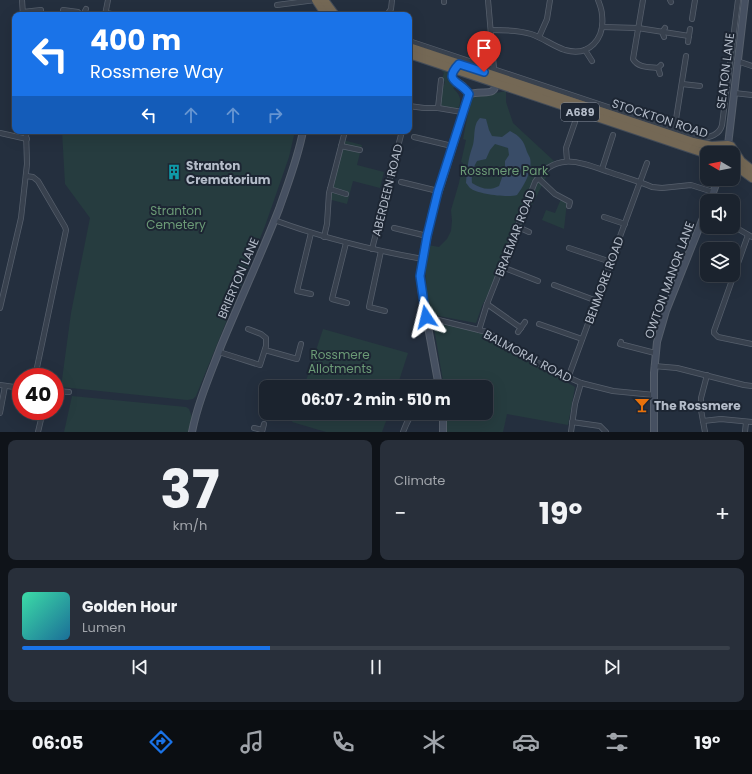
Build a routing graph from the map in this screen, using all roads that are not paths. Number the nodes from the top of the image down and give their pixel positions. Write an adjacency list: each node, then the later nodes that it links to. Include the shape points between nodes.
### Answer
1 (22, 0): 17 (street)
2 (108, 0): 21 (street)
3 (392, 0): 24 (street)
4 (488, 0): 28 (street)
5 (550, 0): 31 (street, via 547,19)
6 (598, 0): 26 (street)
7 (643, 0): 27 (street)
8 (695, 0): 25 (street)
9 (738, 0): 55 (street, SEATON LANE, via 722,125)
10 (745, 0): 39 (street, SEATON LANE)
11 (304, 1): 12 (street); 13 (street)
12 (318, 1): 22 (highway); 23 (highway)
13 (277, 5)
14 (86, 9): 20 (street)
15 (41, 10): 18 (street)
16 (63, 10): 19 (street)
17 (23, 12)
18 (29, 12)
19 (78, 12)
20 (84, 12)
21 (106, 12)
22 (324, 12)
23 (331, 12)
24 (389, 12)
25 (692, 19)
26 (602, 27): 27 (street); 35 (street, via 596,41)
27 (638, 28): 30 (street); 42 (street, via 633,59 639,65 659,66)
28 (491, 30): 31 (street, via 518,31); 43 (street)
29 (690, 30): 30 (street)
30 (689, 36): 33 (street)
31 (539, 37): 35 (street, via 569,51)
32 (412, 42): 43 (street, STOCKTON ROAD)
33 (688, 42)
34 (412, 48): 41 (highway, STOCKTON ROAD / A689)
35 (586, 50): 38 (street)
36 (412, 55): 41 (highway, STOCKTON ROAD / A689)
37 (686, 56): 45 (street)
38 (592, 61)
39 (737, 61): 40 (street); 47 (street, SEATON LANE)
40 (752, 66)
41 (456, 67): 43 (highway, STOCKTON ROAD / A689); 48 (street, via 452,76 454,81 463,86)
42 (660, 74)
43 (496, 76): 48 (street, via 496,88 490,92); 54 (highway, STOCKTON ROAD / A689, via 512,78); 69 (highway, STOCKTON ROAD / A689)
44 (441, 80): 51 (street)
45 (682, 84): 46 (street); 54 (street)
46 (700, 86)
47 (734, 93): 49 (street); 67 (street, SEATON LANE)
48 (469, 94): 52 (street)
49 (752, 95)
50 (412, 106): 51 (street)
51 (438, 108): 52 (street)
52 (462, 112): 65 (street)
53 (574, 122): 71 (street, via 566,148)
54 (674, 132): 55 (street, STOCKTON ROAD, via 702,138); 66 (highway, STOCKTON ROAD / A689)
55 (718, 132)
56 (0, 133): 63 (street)
57 (26, 134): 63 (street)
58 (302, 134): 88 (street, BRIERTON LANE, via 296,163)
59 (344, 134): 64 (street)
60 (401, 134): 101 (street, ABERDEEN ROAD)
61 (613, 135): 74 (street)
62 (414, 137): 65 (street)
63 (26, 139): 76 (street)
64 (341, 146): 68 (street); 82 (street)
65 (452, 146): 83 (street)
66 (710, 146)
67 (722, 146)
68 (360, 150)
69 (700, 151)
70 (740, 160): 75 (highway)
71 (566, 161): 74 (street, BRAEMAR ROAD, via 580,162); 77 (street, BRAEMAR ROAD, via 548,167)
72 (648, 163): 80 (street, BENMORE ROAD)
73 (740, 169): 78 (highway)
74 (602, 170): 80 (street, BRAEMAR ROAD)
75 (752, 170)
76 (26, 176): 112 (street, via 21,218); 127 (street, via 38,181 66,230)
77 (538, 178): 86 (street, via 555,194); 90 (street, BRAEMAR ROAD)
78 (752, 178)
79 (401, 182): 83 (street)
80 (640, 182): 84 (street, BRAEMAR ROAD, via 657,188 691,185); 89 (street, BENMORE ROAD)
81 (715, 186): 84 (street)
82 (330, 189): 85 (street); 98 (street)
83 (438, 191): 96 (street)
84 (713, 192)
85 (346, 194)
86 (570, 202)
87 (604, 217): 89 (street)
88 (274, 220): 95 (street); 124 (street, BRIERTON LANE)
89 (625, 224): 104 (street, BENMORE ROAD)
90 (518, 227): 94 (street); 105 (street, BRAEMAR ROAD)
91 (394, 228): 96 (street)
92 (700, 228): 125 (street, OWTON MANOR LANE, via 663,320)
93 (740, 230): 97 (street)
94 (529, 232)
95 (311, 233): 98 (street); 108 (street, via 297,291)
96 (427, 236): 103 (street)
97 (750, 236): 122 (street, via 714,333 718,337)
98 (324, 237): 99 (street)
99 (346, 243): 101 (street); 110 (street, via 332,299)
100 (570, 248): 104 (street)
101 (372, 249): 102 (street)
102 (381, 251): 103 (street); 113 (street, via 368,307)
103 (423, 259): 114 (street, via 420,276)
104 (611, 262): 109 (street, BENMORE ROAD)
105 (502, 267): 106 (street); 111 (street, BRAEMAR ROAD)
106 (538, 281)
107 (554, 285): 109 (street)
108 (311, 294)
109 (597, 301): 119 (street, BENMORE ROAD)
110 (347, 303)
111 (487, 304): 115 (street, via 520,330); 118 (street, BRAEMAR ROAD)
112 (0, 308)
113 (385, 311)
114 (426, 317): 118 (street, BALMORAL ROAD); 130 (street)
115 (525, 322)
116 (539, 324): 119 (street)
117 (248, 330): 123 (street, via 264,336 267,342)
118 (479, 330): 129 (street, BALMORAL ROAD, via 487,332 530,359)
119 (582, 339): 129 (street, BENMORE ROAD)
120 (621, 342): 125 (street, via 620,344)
121 (301, 344): 123 (street, via 297,359)
122 (752, 344)
123 (265, 350): 124 (street, via 260,365)
124 (219, 352): 149 (street, BRIERTON LANE, via 198,405)
125 (655, 353): 126 (street, OWTON MANOR LANE)
126 (654, 366): 128 (street); 136 (street, OWTON MANOR LANE)
127 (37, 368)
128 (707, 375): 133 (street); 141 (street, via 701,398)
129 (568, 378): 131 (street, BALMORAL ROAD)
130 (438, 380)
131 (581, 383): 136 (street, BALMORAL ROAD, via 613,391); 142 (street)
132 (3, 386): 137 (street)
133 (752, 386)
134 (64, 392): 135 (street)
135 (68, 392)
136 (654, 394): 154 (street, OWTON MANOR LANE)
137 (0, 413)
138 (41, 420): 148 (street)
139 (408, 420): 150 (street)
140 (443, 420): 151 (street)
141 (703, 421): 143 (street, via 721,419); 155 (street)
142 (572, 422): 152 (street); 153 (street, via 600,426)
143 (746, 422): 144 (street); 156 (street)
144 (752, 422)
145 (264, 424): 147 (street)
146 (254, 428): 147 (street)
147 (262, 431)
148 (38, 432)
149 (192, 432)
150 (403, 432)
151 (442, 432)
152 (571, 432)
153 (606, 432)
154 (654, 432)
155 (705, 432)
156 (745, 432)

